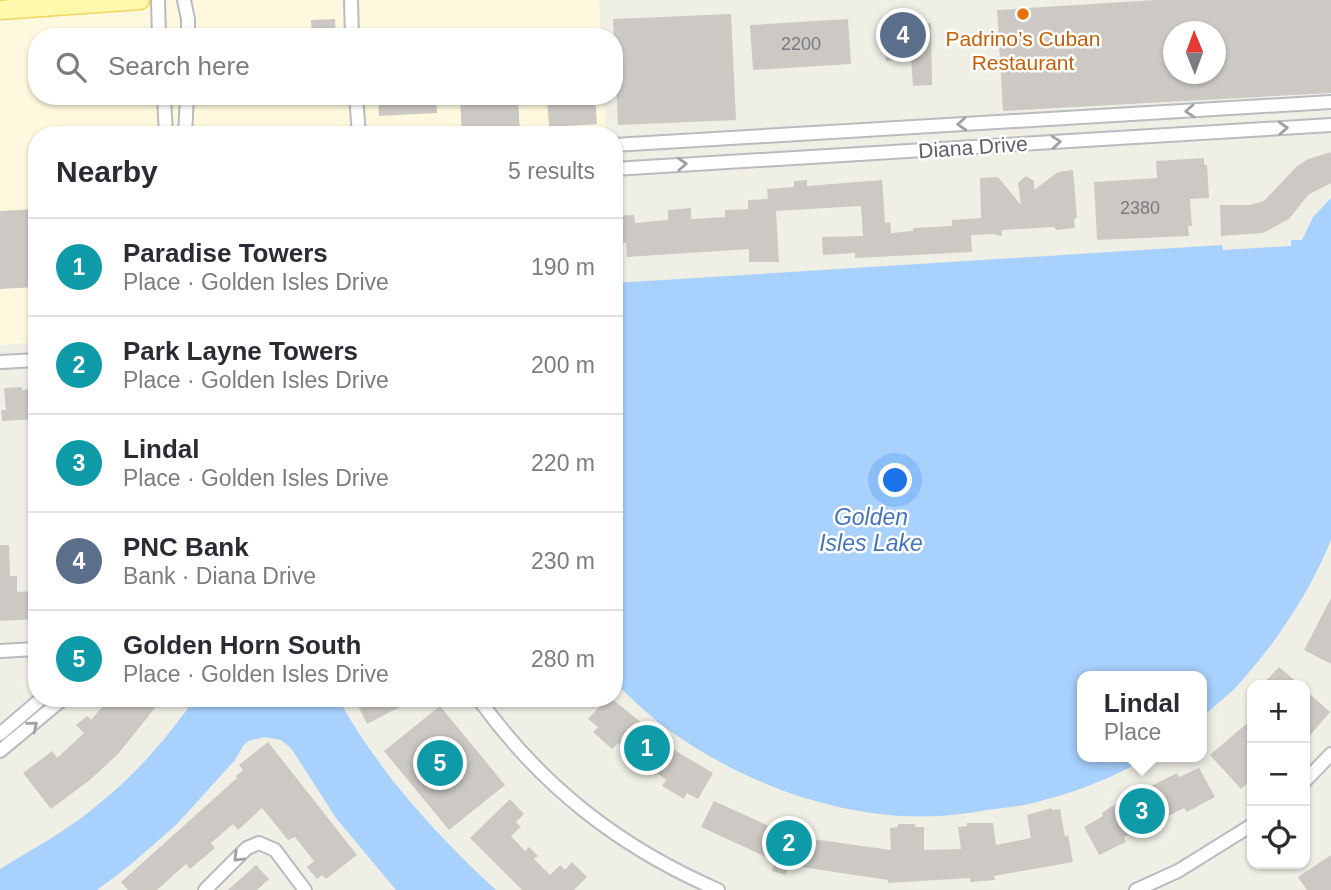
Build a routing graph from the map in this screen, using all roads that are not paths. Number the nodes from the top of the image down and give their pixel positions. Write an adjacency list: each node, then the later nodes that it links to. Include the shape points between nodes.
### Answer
1 (140, 0): 5 (main road)
2 (158, 0): 6 (street)
3 (184, 0): 7 (street)
4 (351, 0): 8 (street)
5 (0, 9)
6 (159, 28)
7 (188, 28)
8 (352, 28)
9 (1331, 102): 13 (street, Diana Drive, one-way to 13)
10 (164, 105): 15 (street)
11 (187, 105): 16 (street)
12 (357, 105): 17 (street)
13 (1080, 117): 18 (street); 19 (street, Diana Drive, one-way to 19)
14 (1331, 125): 18 (street, Diana Drive, one-way to 14)
15 (165, 126)
16 (185, 126)
17 (358, 126)
18 (1082, 140): 20 (street, Diana Drive, one-way to 18)
19 (623, 144)
20 (623, 168)
21 (28, 360): 22 (street)
22 (0, 362)
23 (28, 649): 24 (street)
24 (0, 651)
25 (32, 707): 28 (street)
26 (53, 707): 29 (street, one-way to 26)
27 (484, 707): 35 (street, via 531,764 593,819 672,869)
28 (0, 734)
29 (0, 751)
30 (1331, 754): 31 (street)
31 (1310, 776)
32 (1247, 828): 36 (street, via 1189,865)
33 (205, 890): 34 (street, one-way to 33, via 275,850 259,843 247,848)
34 (304, 890)
35 (718, 890)
36 (1136, 890)

